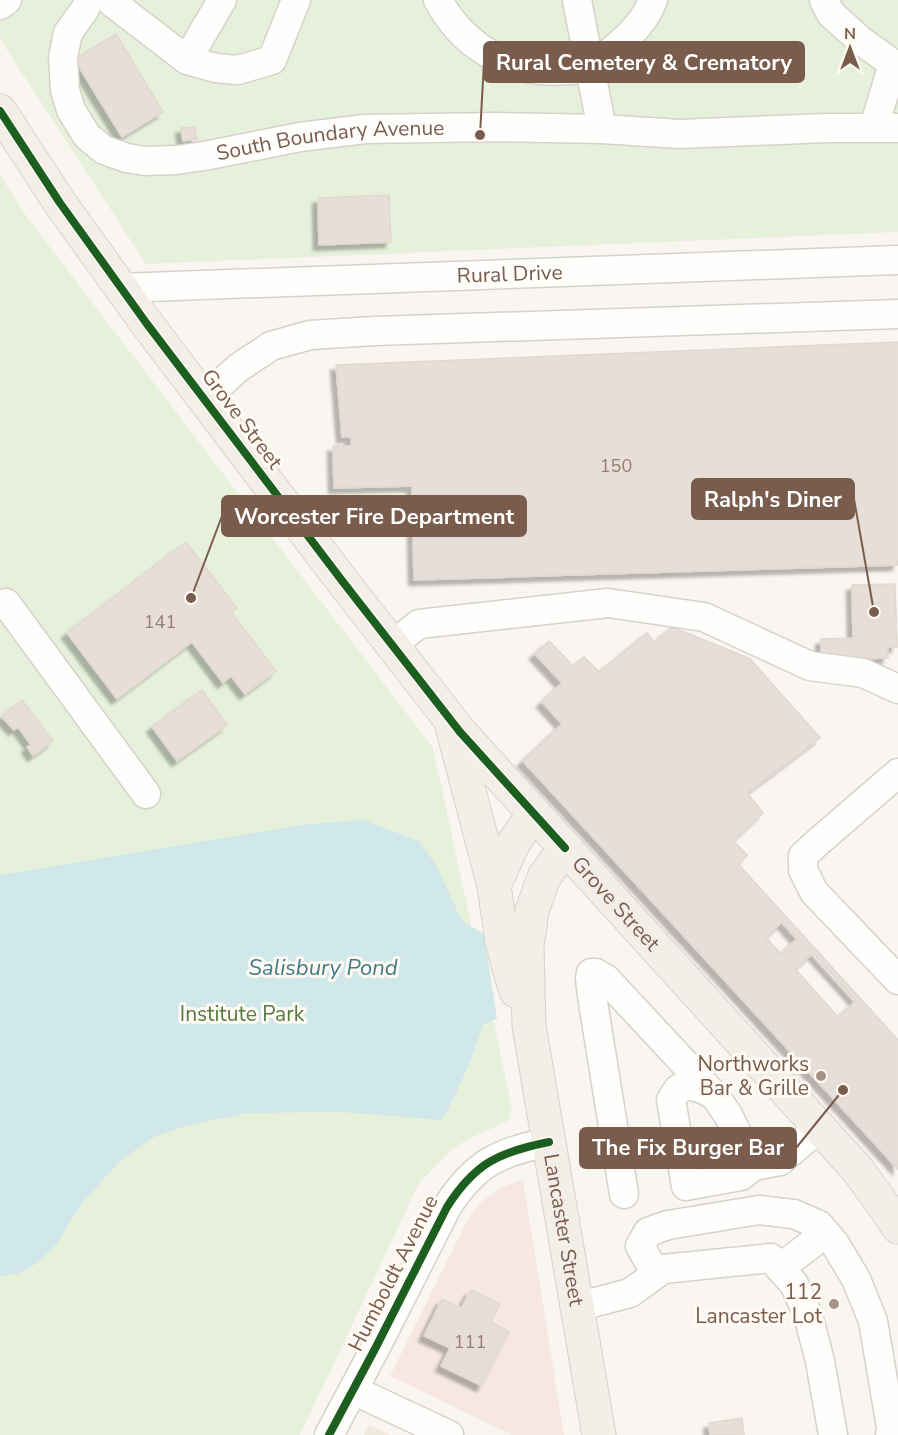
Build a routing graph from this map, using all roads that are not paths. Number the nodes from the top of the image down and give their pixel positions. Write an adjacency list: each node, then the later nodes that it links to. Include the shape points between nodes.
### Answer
1 (7, 0): 9 (street)
2 (222, 0): 10 (street)
3 (296, 0): 10 (street, via 272,60 238,70)
4 (438, 0): 12 (street, via 462,33 482,50 511,64 558,71)
5 (577, 0): 12 (street)
6 (653, 0): 12 (street, via 626,40)
7 (824, 0): 11 (street, via 831,14 860,40)
8 (94, 2): 10 (street); 15 (street, South Boundary Avenue, via 68,33 63,57 64,90 87,136 104,150 127,158 176,160 365,129)
9 (0, 5)
10 (187, 60)
11 (896, 64): 14 (street)
12 (590, 68): 15 (street)
13 (0, 111): 17 (main road, Grove Street)
14 (886, 128): 15 (street, South Boundary Avenue, via 679,134)
15 (602, 129)
16 (898, 260): 17 (street, Rural Drive)
17 (120, 288): 19 (main road, Grove Street)
18 (898, 314): 19 (street, via 310,335 271,346)
19 (204, 399): 21 (main road, Grove Street)
20 (6, 603): 25 (street)
21 (392, 645): 22 (street, via 419,624 608,603 704,617 810,666 863,673); 23 (main road, Grove Street)
22 (898, 689)
23 (450, 719): 26 (main road, Grove Street); 28 (main road, Lancaster Street)
24 (898, 773): 29 (street, via 804,856 803,870 814,892)
25 (146, 794)
26 (534, 814): 27 (main road, Grove Street); 28 (main road, via 514,842)
27 (565, 848): 30 (main road, Lancaster Street, via 544,877 532,911 527,947); 32 (main road, Grove Street)
28 (494, 886): 30 (main road, Lancaster Street, via 502,941)
29 (898, 980)
30 (529, 1026): 33 (main road, Lancaster Street)
31 (715, 1096): 34 (street); 34 (street, via 689,1085 678,1089 671,1100 686,1186 741,1176); 35 (street, via 606,979 591,973)
32 (819, 1128): 34 (street, via 780,1161); 36 (main road, Grove Street, via 857,1169)
33 (549, 1142): 40 (main road, Lancaster Street); 41 (street, Humboldt Avenue, via 510,1151 490,1161 455,1193)
34 (754, 1166)
35 (624, 1194)
36 (898, 1227)
37 (826, 1233): 38 (street); 39 (street, via 819,1225 794,1214 759,1210 668,1225 648,1232 640,1246); 46 (street, via 856,1279 873,1321)
38 (780, 1268): 39 (street, via 771,1258 663,1269); 45 (street, via 794,1284 808,1315)
39 (656, 1274): 40 (street, via 630,1293)
40 (577, 1306): 44 (main road, Lancaster Street)
41 (353, 1390): 42 (street, Humboldt Avenue); 43 (street)
42 (329, 1435)
43 (449, 1435)
44 (599, 1435)
45 (833, 1435)
46 (891, 1435)

